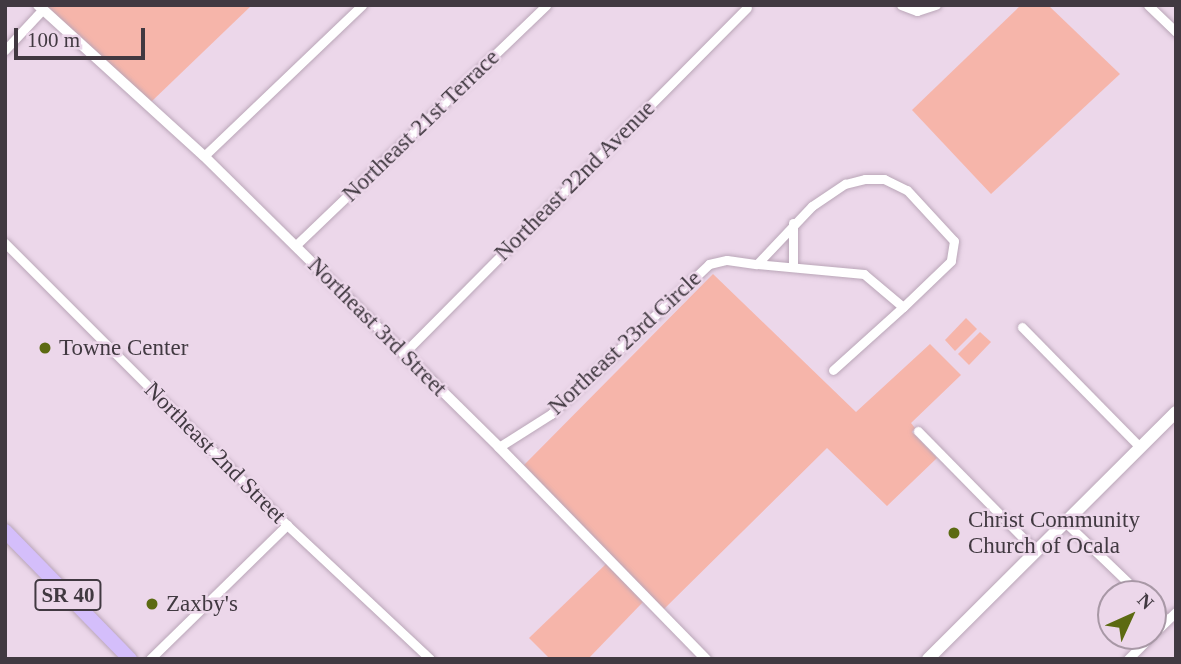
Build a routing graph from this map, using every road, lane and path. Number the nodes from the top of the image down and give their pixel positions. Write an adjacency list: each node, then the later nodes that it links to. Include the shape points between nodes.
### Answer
1 (362, 5): 10 (street)
2 (546, 5): 13 (street, Northeast 21st Terrace)
3 (901, 5): 6 (street, via 917,11)
4 (1148, 5): 8 (street)
5 (40, 7): 9 (street); 10 (street, Northeast 3rd Street)
6 (935, 7)
7 (747, 8): 18 (street, Northeast 22nd Avenue)
8 (1176, 32)
9 (5, 50)
10 (204, 156): 13 (street, Northeast 3rd Street)
11 (793, 223): 14 (street); 15 (street); 16 (street, via 855,181 884,179 914,195 950,231 955,252)
12 (5, 243): 25 (street, Northeast 2nd Street)
13 (295, 246): 18 (street, Northeast 3rd Street)
14 (757, 264): 15 (street, Northeast 23rd Circle); 22 (street, Northeast 23rd Circle, via 727,260 709,264 551,414)
15 (793, 267): 16 (street, Northeast 23rd Circle, via 864,274)
16 (903, 307): 19 (street)
17 (1023, 327): 23 (street)
18 (403, 354): 22 (street, Northeast 3rd Street)
19 (833, 370)
20 (1176, 412): 23 (main road)
21 (918, 431): 27 (street)
22 (499, 447): 34 (street, Northeast 3rd Street)
23 (1140, 447): 24 (main road)
24 (1064, 521): 27 (main road); 28 (street)
25 (287, 525): 32 (street); 33 (street, Northeast 2nd Street)
26 (5, 531): 31 (main road, SR 40)
27 (1035, 550): 35 (main road)
28 (1125, 580)
29 (1176, 612): 30 (street)
30 (1167, 620)
31 (130, 659)
32 (150, 659)
33 (430, 659)
34 (706, 659)
35 (928, 659)

